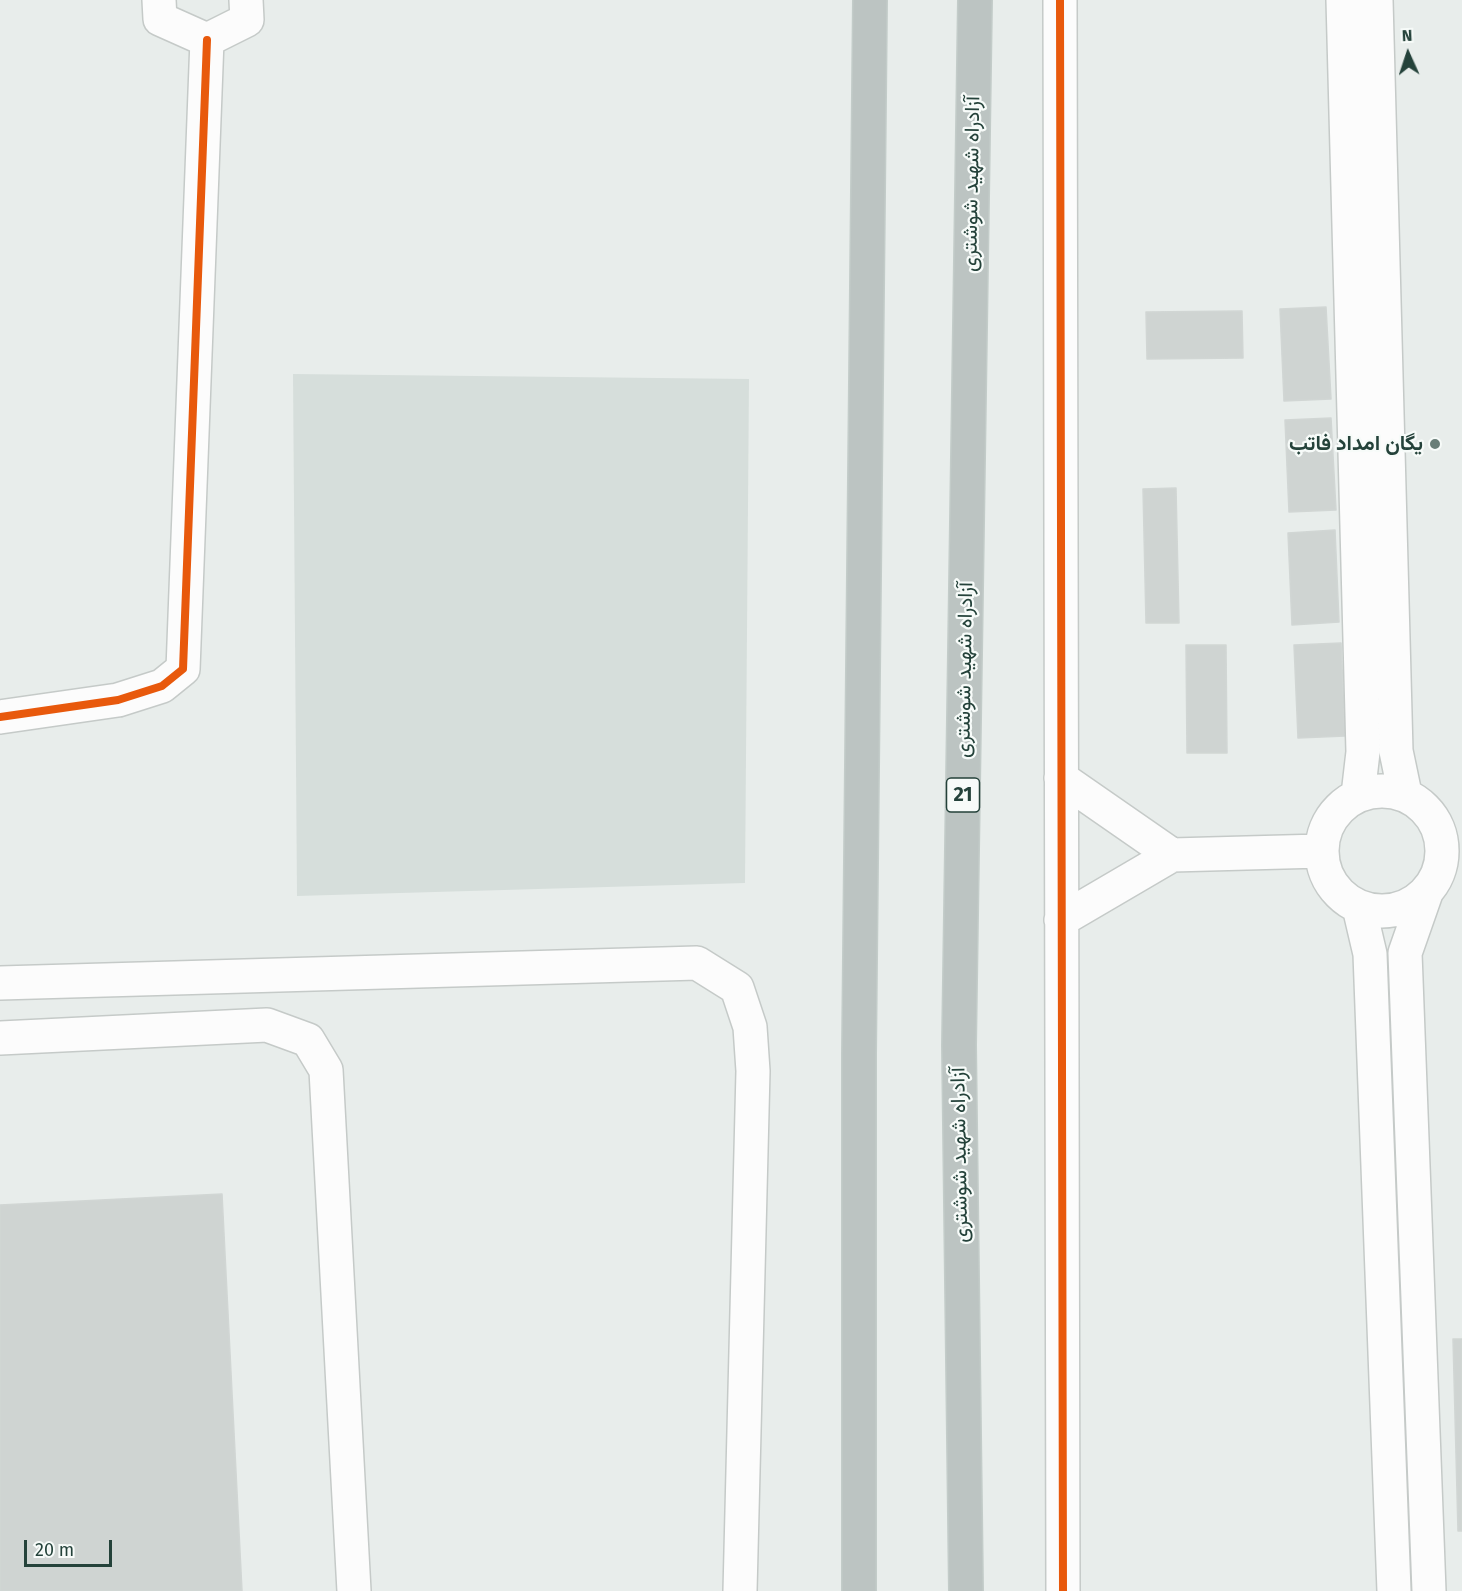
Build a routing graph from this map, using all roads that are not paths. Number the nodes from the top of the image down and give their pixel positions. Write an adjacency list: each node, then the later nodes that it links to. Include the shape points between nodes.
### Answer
1 (159, 0): 8 (street, via 160,19)
2 (246, 0): 8 (street, via 247,20)
3 (870, 0): 23 (highway, via 859,1053)
4 (975, 0): 24 (highway, آزادراه شهید شوشتری / 21, via 959,1045)
5 (1060, 0): 10 (street)
6 (1343, 0): 12 (street, via 1363,752)
7 (1376, 0): 11 (street, via 1396,751)
8 (207, 40): 9 (street, via 183,669 162,686 118,700)
9 (0, 717)
10 (1061, 778): 15 (street); 18 (street)
11 (1405, 794): 12 (street, via 1381,790); 13 (street, via 1425,808)
12 (1358, 795): 14 (street, via 1339,808 1325,828)
13 (1452, 850): 16 (street)
14 (1321, 851): 15 (street); 17 (street, via 1332,884 1339,894)
15 (1172, 855): 18 (street)
16 (1426, 893): 17 (street, via 1406,907 1383,911); 27 (street, via 1405,953)
17 (1359, 907): 26 (street, via 1370,954)
18 (1062, 920): 25 (street)
19 (0, 983): 22 (street, via 698,963 737,988 750,1027 753,1071)
20 (0, 1038): 21 (street, via 267,1025 308,1040 326,1070)
21 (354, 1591)
22 (740, 1591)
23 (859, 1591)
24 (966, 1591)
25 (1063, 1591)
26 (1394, 1591)
27 (1429, 1591)

